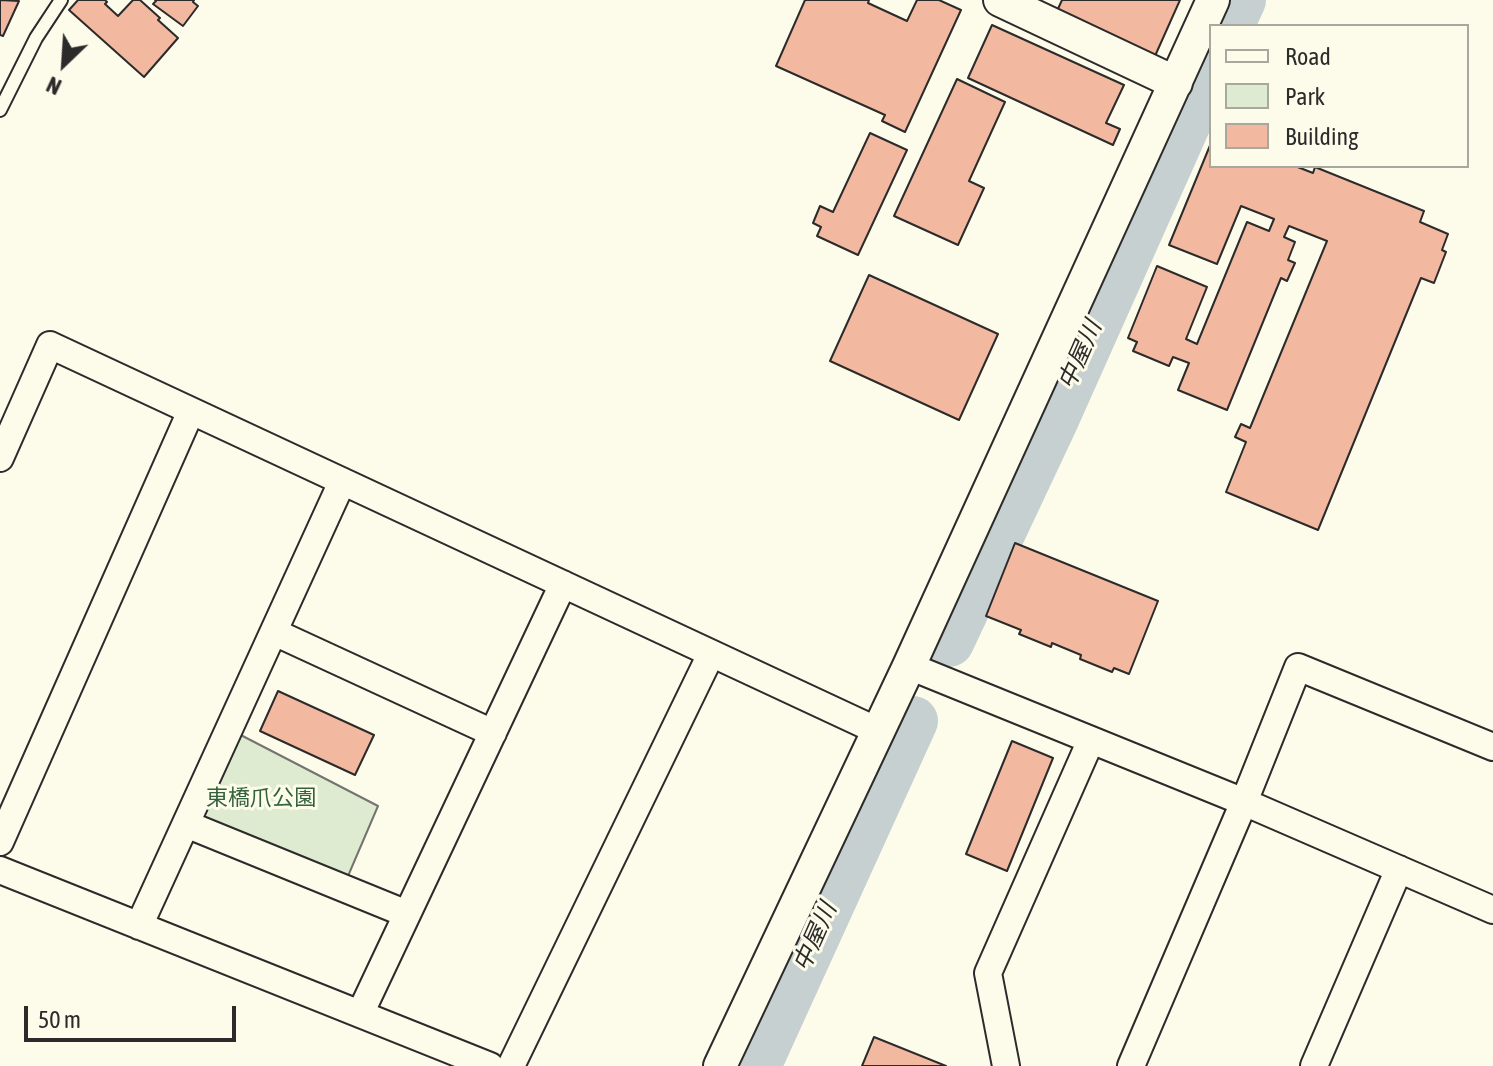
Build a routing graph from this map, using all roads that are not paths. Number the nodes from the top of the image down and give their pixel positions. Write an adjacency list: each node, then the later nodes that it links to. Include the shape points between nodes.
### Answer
1 (61, 0): 5 (lane)
2 (1000, 0): 4 (street)
3 (1213, 0): 4 (street)
4 (1176, 83): 12 (street)
5 (0, 110)
6 (191, 411): 7 (street, via 50,345); 8 (street); 19 (street)
7 (0, 458)
8 (342, 482): 9 (street); 10 (street)
9 (563, 584): 11 (street); 14 (street)
10 (274, 632): 14 (street); 18 (street)
11 (711, 654): 13 (street); 27 (street)
12 (909, 666): 13 (street); 15 (street)
13 (878, 731): 28 (street)
14 (493, 733): 23 (street)
15 (1091, 740): 17 (street); 29 (street, via 988,973)
16 (1493, 747): 17 (street, via 1298,667)
17 (1244, 802): 20 (street); 30 (street)
18 (186, 824): 23 (street); 24 (street)
19 (0, 842)
20 (1399, 869): 22 (street); 31 (street)
21 (0, 870): 24 (street)
22 (1493, 910)
23 (407, 914): 25 (street)
24 (139, 926): 25 (street)
25 (360, 1014): 26 (street)
26 (490, 1066)
27 (511, 1066)
28 (720, 1066)
29 (1006, 1066)
30 (1131, 1066)
31 (1314, 1066)

